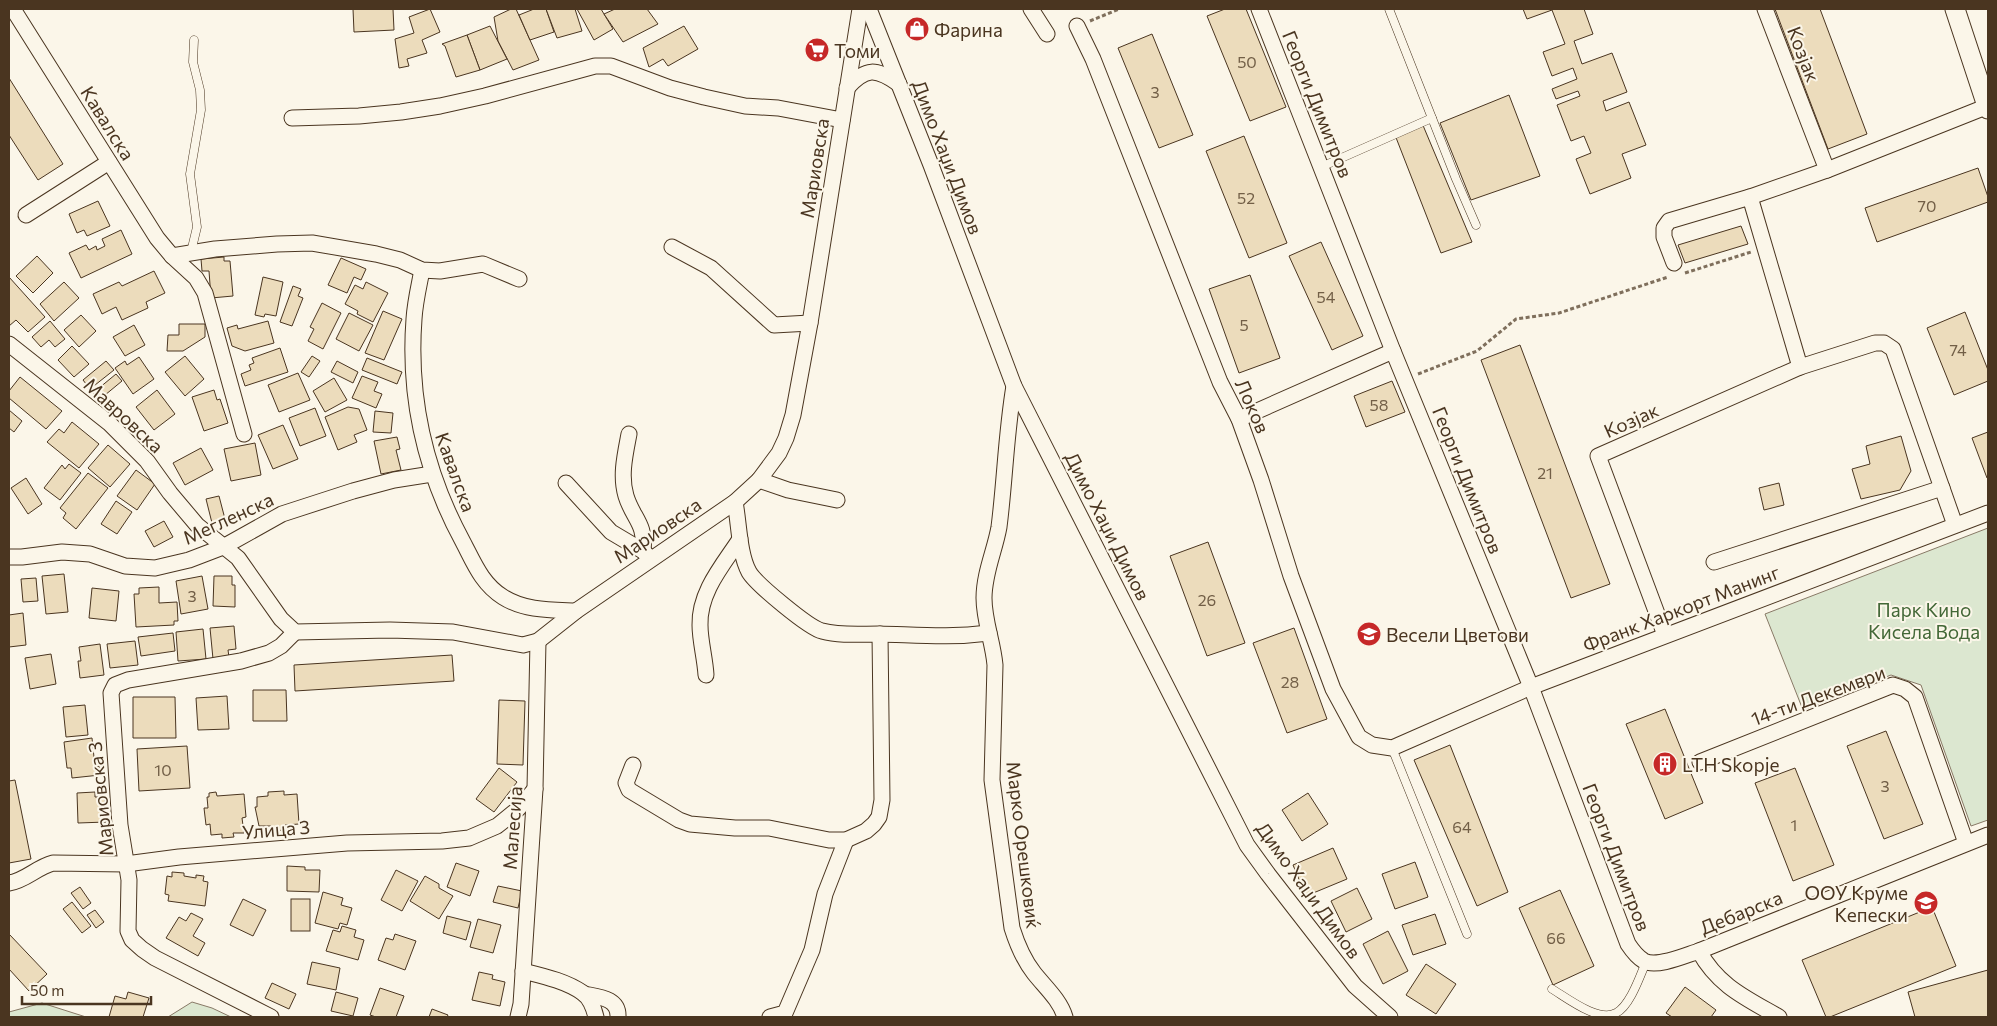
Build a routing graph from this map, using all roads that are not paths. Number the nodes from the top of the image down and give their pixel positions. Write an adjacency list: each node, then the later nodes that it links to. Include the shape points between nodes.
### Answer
1 (12, 9): 18 (street, Кавалска)
2 (860, 9): 13 (street, Мариовска)
3 (869, 9): 12 (street, Димо Хаџи Димов)
4 (1031, 9): 10 (street)
5 (1259, 9): 19 (street, Георги Димитров)
6 (1389, 9): 16 (lane)
7 (1765, 9): 20 (street, Козјак)
8 (1955, 9): 14 (street)
9 (1077, 26): 35 (street, Локов, via 1093,59 1220,382)
10 (1046, 34)
11 (194, 40): 25 (lane, via 193,62 201,110 190,174 197,227)
12 (899, 84): 13 (street, via 885,74 873,72 859,75); 34 (street, Димо Хаџи Димов)
13 (847, 88): 17 (street, Мариовска)
14 (1988, 107): 20 (street)
15 (292, 118): 17 (street, via 359,116 440,106 595,66 611,66 704,98)
16 (1432, 118): 19 (lane); 23 (lane)
17 (842, 120): 30 (street, Мариовска)
18 (109, 162): 22 (street); 26 (street, Кавалска)
19 (1321, 167): 32 (street, Георги Димитров)
20 (1827, 170): 21 (street)
21 (1750, 197): 27 (street, via 1669,221 1664,228 1664,237); 33 (street)
22 (26, 215)
23 (1476, 225)
24 (672, 247): 30 (street, via 711,268 774,325)
25 (191, 252): 26 (street); 28 (street, via 312,243 376,254)
26 (172, 256): 36 (street, Кавалска, via 196,278 205,293)
27 (1674, 264)
28 (422, 270): 29 (street, via 440,272 483,264); 38 (street, Кавалска, via 414,318 414,393 419,428)
29 (520, 279)
30 (810, 323): 39 (street, Мариовска, via 786,438)
31 (9, 344): 47 (street, Мавровска, via 109,423 147,461 197,525)
32 (1393, 351): 35 (street); 58 (street, Георги Димитров)
33 (1800, 367): 41 (street, Козјак, via 1875,343 1889,345); 55 (street, Козјак, via 1598,456)
34 (1014, 386): 53 (street, Марко Орешковиќ, via 998,528 984,596); 81 (street, Димо Хаџи Димов, via 1247,845 1355,986)
35 (1239, 419): 59 (street, Локов, via 1291,576 1333,689 1359,737 1372,745)
36 (244, 434)
37 (629, 434): 48 (street, via 623,465 626,497 639,520)
38 (432, 474): 47 (street, Мегленска, via 361,488 282,514); 51 (street, Кавалска, via 455,528 481,576 492,589 522,606)
39 (759, 480): 42 (street); 43 (street, Мариовска)
40 (566, 483): 48 (street, via 610,532)
41 (1942, 488): 45 (street, Козјак); 50 (street)
42 (837, 500)
43 (735, 502): 46 (street); 48 (street, Мариовска)
44 (1988, 513): 45 (street, Франк Харкорт Манинг)
45 (1955, 525): 55 (street, Франк Харкорт Манинг)
46 (740, 539): 54 (street, via 749,573 797,617 814,628 831,633); 57 (street, via 704,598 700,624)
47 (223, 547): 49 (street, Мегленска, via 155,568 125,566 90,554 62,552); 52 (street, via 238,558 281,619)
48 (648, 555): 51 (street, Мариовска)
49 (9, 556)
50 (1714, 562)
51 (576, 611): 56 (street, Мариовска)
52 (295, 632): 56 (street, via 453,632 523,645); 66 (street, Мариовска 3, via 269,654 115,685 111,693 120,825)
53 (989, 633): 54 (street, via 961,637); 80 (street, Марко Орешковиќ, via 996,665 992,780 1012,928 1019,949)
54 (880, 634): 64 (street, via 882,800 879,817 874,824)
55 (1665, 635): 58 (street, Франк Харкорт Манинг)
56 (538, 641): 62 (street, Малесија)
57 (706, 675)
58 (1531, 687): 59 (street, Франк Харкорт Манинг); 70 (street, Георги Димитров, via 1628,944 1635,955)
59 (1392, 748): 68 (lane)
60 (1700, 762): 65 (street, 14-ти Декември, via 1893,685 1915,697)
61 (633, 765): 64 (street, via 626,783 629,790 690,824 768,828 828,840)
62 (535, 789): 66 (street, Улица 3, via 497,826 469,838 347,843); 71 (street, Малесија)
63 (1988, 835): 65 (street, Дебарска)
64 (846, 840): 74 (street, via 825,894 812,950)
65 (1966, 843): 69 (street, Дебарска)
66 (126, 864): 67 (street, Улица 3, via 53,863 18,882); 75 (street, Мариовска 3, via 129,880 128,931 132,940 155,958)
67 (9, 883)
68 (1467, 934)
69 (1699, 951): 70 (street, Дебарска, via 1672,960); 82 (street, via 1721,981)
70 (1646, 962): 72 (lane, via 1631,995 1616,1014 1600,1015)
71 (523, 971): 73 (street, via 550,978); 76 (street, Малесија)
72 (1552, 989)
73 (584, 994): 77 (street); 78 (street, via 613,1002)
74 (786, 1015): 79 (street)
75 (271, 1017)
76 (518, 1017)
77 (596, 1017)
78 (618, 1017)
79 (770, 1017)
80 (1065, 1017)
81 (1390, 1017)
82 (1779, 1017)

